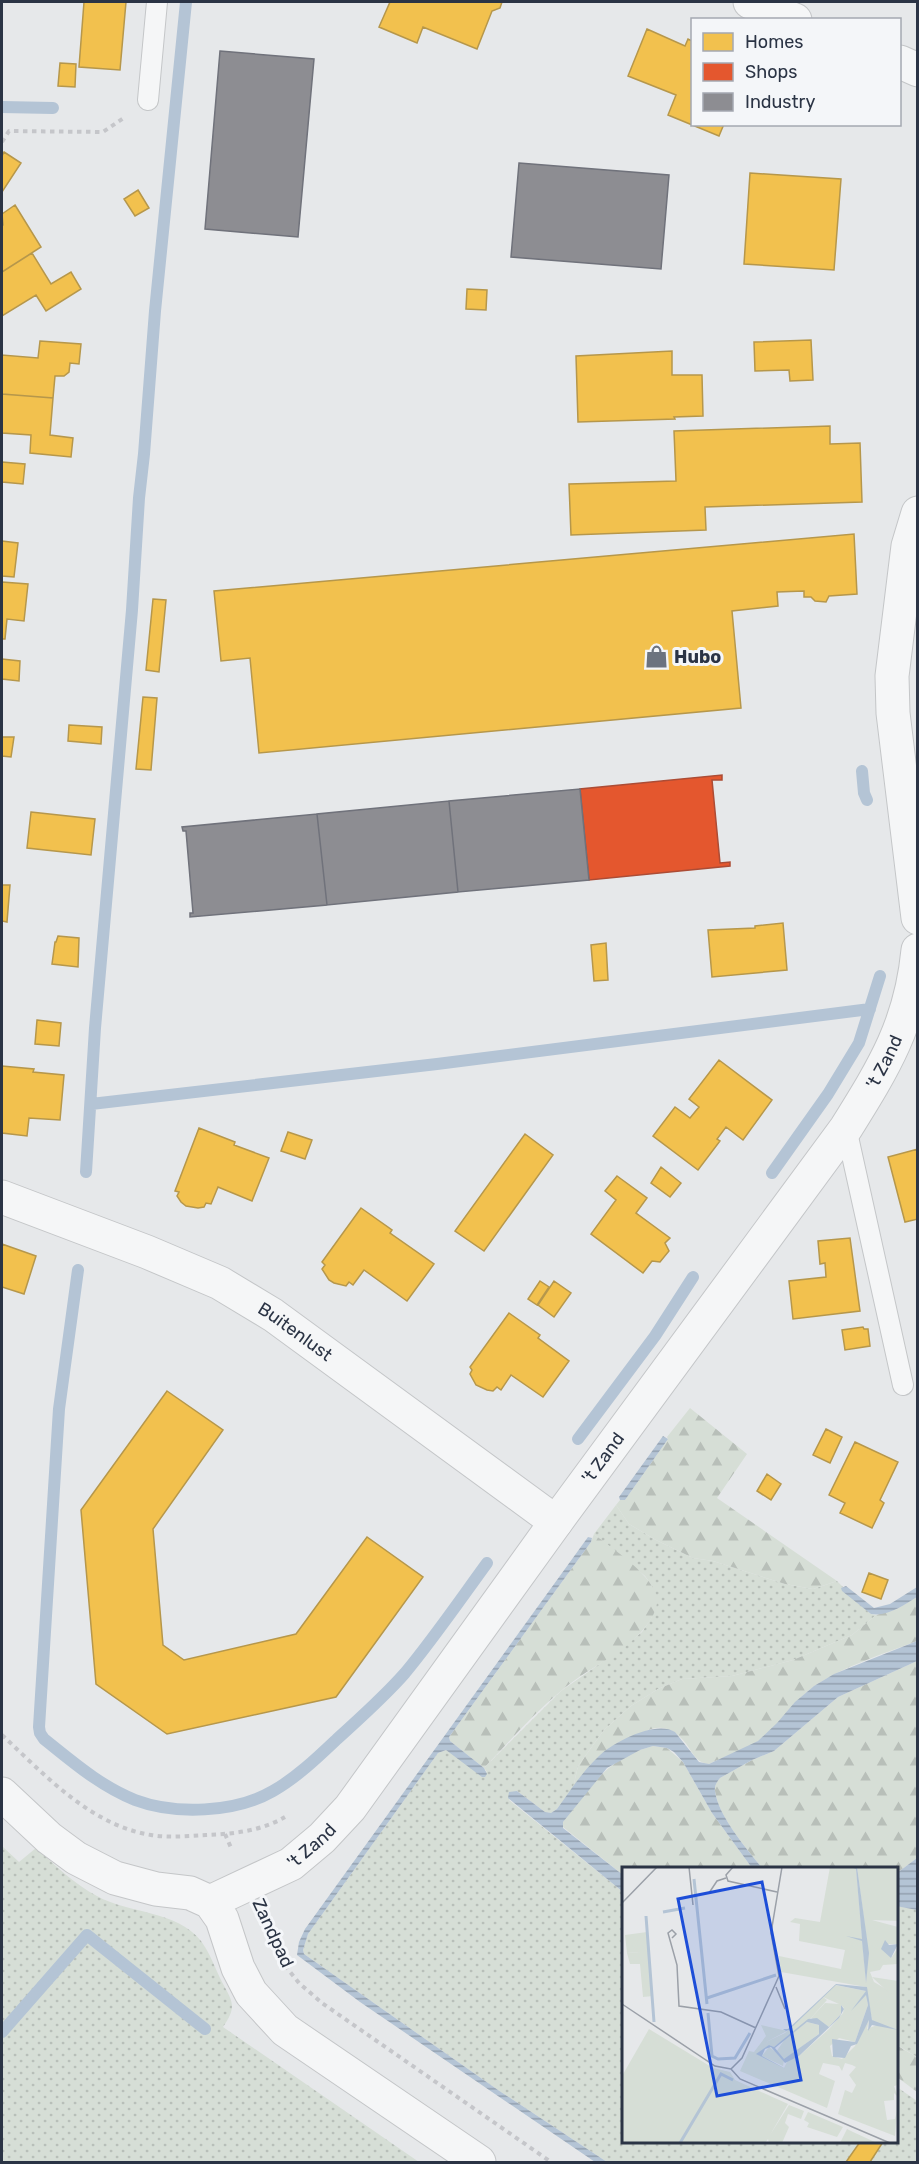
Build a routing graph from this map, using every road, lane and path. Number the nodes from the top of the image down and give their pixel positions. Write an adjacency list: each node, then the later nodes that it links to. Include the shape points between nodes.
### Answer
1 (157, 2): 6 (lane)
2 (750, 2): 3 (street)
3 (790, 18)
4 (901, 62): 5 (street)
5 (918, 69)
6 (148, 100): 7 (path, via 103,132 9,131)
7 (2, 142)
8 (918, 513): 9 (street, via 908,546 892,676)
9 (918, 918)
10 (918, 950): 11 (street, 't Zand, via 915,981 904,1021 878,1076)
11 (846, 1128): 13 (lane); 14 (street, 't Zand)
12 (2, 1197): 14 (street, Buitenlust, via 220,1283 273,1315)
13 (903, 1385)
14 (556, 1522): 17 (street, 't Zand, via 350,1808 291,1864)
15 (2, 1735): 17 (path, Zandpad, via 76,1801 126,1828 175,1837 225,1834)
16 (2, 1794): 18 (street, via 76,1858 115,1878 190,1893)
17 (248, 1883): 18 (street, 't Zand); 20 (path, Zandpad, via 267,1916 283,1963 299,1983 331,2010)
18 (210, 1902): 19 (street, via 222,1919 251,1994 285,2030)
19 (479, 2163)
20 (551, 2163)

